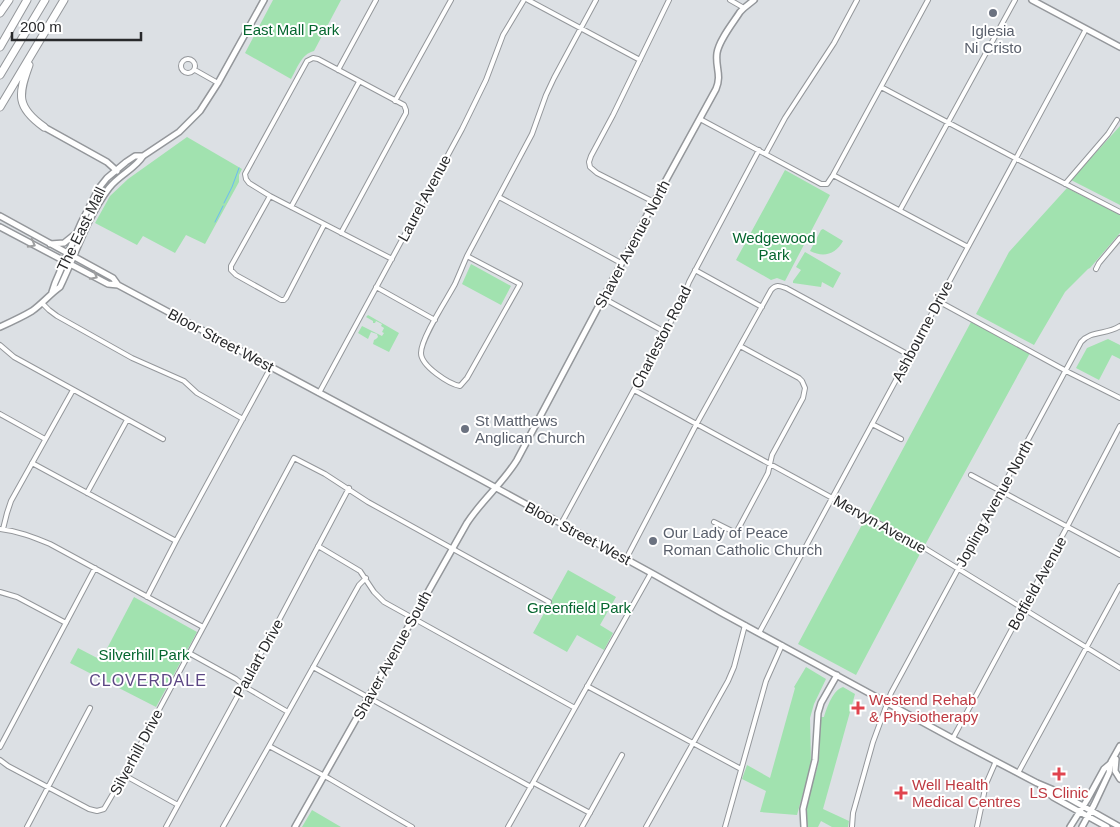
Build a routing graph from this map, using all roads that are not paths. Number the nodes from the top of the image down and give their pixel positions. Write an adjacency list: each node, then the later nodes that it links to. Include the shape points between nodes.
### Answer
1 (27, 0): 20 (highway)
2 (45, 0): 30 (highway)
3 (64, 0): 24 (highway)
4 (264, 0): 32 (main road, The East Mall)
5 (376, 0): 29 (street)
6 (452, 0): 34 (street)
7 (524, 0): 67 (street, Laurel Avenue, via 503,36 478,98)
8 (528, 0): 21 (street)
9 (596, 0): 21 (street)
10 (668, 0): 27 (street)
11 (730, 0): 18 (street)
12 (754, 0): 18 (main road, Shaver Avenue North)
13 (857, 0): 41 (street, via 834,44)
14 (928, 0): 33 (street)
15 (1015, 0): 38 (street)
16 (1032, 0): 22 (main road)
17 (7, 1): 19 (highway)
18 (744, 8): 36 (main road, Shaver Avenue North, via 718,49 718,84)
19 (0, 13)
20 (12, 25): 23 (highway); 25 (highway)
21 (580, 28): 27 (street); 49 (street, via 549,87 532,134)
22 (1086, 29): 26 (main road); 43 (street, Ashbourne Drive)
23 (0, 40)
24 (36, 46): 35 (highway); 39 (highway, via 21,98 28,113)
25 (0, 47)
26 (1120, 47)
27 (640, 60): 50 (street, via 589,162 597,173)
28 (195, 70): 32 (street)
29 (338, 70): 31 (street); 48 (street, via 317,58 307,61 245,174 250,184)
30 (0, 75)
31 (359, 82): 34 (street); 51 (street)
32 (218, 83): 42 (main road, The East Mall, via 186,126)
33 (881, 87): 38 (street); 45 (street)
34 (395, 101): 60 (street, via 404,106 406,114)
35 (0, 107)
36 (700, 119): 40 (street); 50 (main road, Shaver Avenue North)
37 (1117, 120): 47 (street)
38 (949, 122): 43 (street); 52 (street)
39 (44, 127): 44 (main road)
40 (759, 150): 41 (street); 72 (street, Charleston Road)
41 (766, 153): 45 (street, via 821,184 829,182)
42 (142, 156): 44 (main road, The East Mall, via 135,156); 46 (main road, The East Mall)
43 (1015, 158): 47 (street); 63 (street, Ashbourne Drive)
44 (116, 170): 46 (main road); 55 (main road, The East Mall, via 99,188)
45 (833, 175): 52 (street)
46 (121, 176): 58 (main road, The East Mall, via 102,198)
47 (1065, 184): 53 (street)
48 (270, 196): 51 (street); 56 (street, via 231,269 281,300 286,298)
49 (499, 197): 65 (street); 69 (street)
50 (654, 202): 69 (main road, Shaver Avenue North)
51 (291, 208): 56 (street)
52 (900, 210): 63 (street)
53 (1120, 212)
54 (0, 216): 62 (main road, Bloor Street West)
55 (81, 223): 58 (main road); 59 (main road, The East Mall)
56 (324, 225): 60 (street)
57 (0, 227): 68 (main road, Bloor Street West, one-way to 68)
58 (87, 227): 66 (main road, The East Mall)
59 (76, 232): 62 (main road, via 64,243); 64 (main road, The East Mall)
60 (341, 233): 67 (street)
61 (1120, 238): 71 (street)
62 (50, 244): 64 (main road, Bloor Street West)
63 (968, 247): 77 (street, Ashbourne Drive)
64 (67, 254): 66 (main road, Bloor Street West); 68 (main road, The East Mall)
65 (467, 256): 80 (street); 80 (street, via 520,284 460,386 436,373 422,359 422,348)
66 (74, 257): 70 (main road, The East Mall); 73 (main road, Bloor Street West, via 113,278)
67 (392, 259): 74 (street, Laurel Avenue)
68 (64, 261): 70 (main road, Bloor Street West); 75 (main road, The East Mall)
69 (621, 263): 76 (main road, Shaver Avenue North)
70 (70, 264): 73 (main road, Bloor Street West, one-way to 73, via 108,284); 75 (main road, The East Mall, via 60,287)
71 (1096, 269)
72 (695, 270): 79 (street); 83 (street, Charleston Road)
73 (118, 285): 87 (main road, Bloor Street West)
74 (376, 287): 80 (street); 91 (street, Laurel Avenue)
75 (52, 292): 78 (main road, The East Mall)
76 (603, 298): 83 (street); 106 (main road, Shaver Avenue North, via 512,468)
77 (938, 302): 86 (street, Ashbourne Drive); 88 (street)
78 (42, 303): 82 (main road, The East Mall); 94 (street, via 57,316 137,360 184,381 197,393)
79 (762, 307): 85 (street); 86 (street, via 774,287 786,288)
80 (435, 320)
81 (1120, 326): 88 (street, Jopling Avenue North, via 1083,339)
82 (0, 327)
83 (665, 332): 90 (street, Charleston Road)
84 (0, 345): 89 (street)
85 (740, 346): 97 (street); 103 (street, via 796,376 804,384 801,402)
86 (909, 356): 96 (street, Ashbourne Drive)
87 (271, 367): 91 (main road, Bloor Street West); 94 (street)
88 (1065, 370): 92 (street); 107 (street, Jopling Avenue North)
89 (73, 390): 95 (street); 99 (street)
90 (634, 390): 97 (street, Mervyn Avenue); 111 (street, Charleston Road)
91 (319, 393): 106 (main road, Bloor Street West)
92 (1120, 398)
93 (0, 414): 99 (street)
94 (244, 419): 114 (street)
95 (127, 420): 100 (street); 108 (street)
96 (872, 424): 101 (street); 109 (street, Ashbourne Drive)
97 (696, 425): 103 (street, Mervyn Avenue); 118 (street)
98 (1120, 426): 112 (street, Botfield Avenue)
99 (45, 439): 102 (street)
100 (163, 439)
101 (901, 439)
102 (32, 463): 108 (street); 113 (street, via 10,504)
103 (770, 464): 109 (street, Mervyn Avenue); 110 (street, via 736,533)
104 (971, 475): 107 (street)
105 (349, 488): 115 (street, Paulart Drive); 116 (street); 131 (street, Silverhill Drive, via 294,458)
106 (495, 488): 111 (main road, Bloor Street West); 116 (main road, Shaver Avenue South, via 473,513)
107 (1001, 490): 112 (street); 120 (street, Jopling Avenue North)
108 (87, 492): 114 (street)
109 (832, 497): 120 (street, Mervyn Avenue); 132 (street, Ashbourne Drive)
110 (714, 522)
111 (561, 524): 118 (main road, Bloor Street West)
112 (1067, 527): 117 (street); 127 (street, Botfield Avenue)
113 (2, 529): 119 (street, via 32,536)
114 (176, 541): 125 (street)
115 (318, 546): 122 (street, via 357,568); 139 (street, Paulart Drive)
116 (452, 549): 126 (street); 128 (main road, Shaver Avenue South)
117 (1120, 555)
118 (626, 559): 121 (main road, Bloor Street West)
119 (95, 568): 125 (street); 129 (street)
120 (958, 569): 127 (street, Mervyn Avenue); 142 (street, Jopling Avenue North)
121 (651, 573): 130 (main road, Bloor Street West); 140 (street)
122 (366, 578): 128 (street, via 384,602); 136 (street)
123 (1120, 586): 134 (street)
124 (0, 592): 129 (street, via 17,597)
125 (147, 596): 131 (street)
126 (548, 602)
127 (1022, 609): 134 (street, Mervyn Avenue); 146 (street, Botfield Avenue)
128 (413, 618): 141 (main road, Shaver Avenue South); 144 (street)
129 (66, 623): 149 (street)
130 (745, 625): 132 (main road, Bloor Street West); 147 (street, via 728,681)
131 (203, 627): 135 (street, Silverhill Drive)
132 (759, 633): 133 (main road, Bloor Street West)
133 (782, 646): 138 (main road, Bloor Street West); 155 (street, via 766,681)
134 (1087, 648): 137 (street, Mervyn Avenue); 156 (street)
135 (189, 653): 139 (street); 157 (street, Silverhill Drive)
136 (314, 667): 141 (street); 145 (street)
137 (1120, 668)
138 (837, 675): 142 (main road, Bloor Street West); 179 (main road, via 818,713 815,760 804,806)
139 (243, 685): 145 (street); 164 (street, Paulart Drive)
140 (587, 686): 144 (street); 147 (street)
141 (368, 698): 158 (main road, Shaver Avenue South); 162 (street)
142 (887, 702): 146 (main road, Bloor Street West); 180 (street, Jopling Avenue North, via 865,768)
143 (90, 708): 163 (street)
144 (575, 708): 160 (street)
145 (288, 712): 148 (street)
146 (953, 738): 153 (main road, Bloor Street West)
147 (692, 743): 155 (street); 177 (street)
148 (270, 746): 158 (street); 172 (street)
149 (0, 747)
150 (1119, 748): 154 (main road); 159 (main road, via 1115,771)
151 (622, 755): 168 (street)
152 (0, 760): 163 (street, Silverhill Drive)
153 (996, 761): 156 (main road, Bloor Street West); 181 (street, via 986,784)
154 (1112, 762): 165 (main road, via 1104,769); 166 (main road)
155 (740, 769): 178 (street)
156 (1018, 773): 161 (main road, Bloor Street West)
157 (124, 775): 163 (street, Silverhill Drive, via 106,807 98,811); 164 (street)
158 (324, 776): 173 (main road, Shaver Avenue South); 174 (street)
159 (1120, 779)
160 (534, 782): 162 (street); 168 (street)
161 (1036, 783): 165 (main road, Bloor Street West); 167 (main road, Bloor Street West)
162 (531, 787): 175 (street)
163 (48, 788): 170 (street)
164 (178, 804): 171 (street, Paulart Drive)
165 (1083, 806): 166 (main road, Bloor Street West); 167 (main road)
166 (1091, 811): 169 (main road); 185 (main road, Bloor Street West)
167 (1079, 812): 169 (main road, Bloor Street West); 182 (main road)
168 (590, 813): 176 (street)
169 (1088, 816): 183 (main road); 184 (main road, Bloor Street West)
170 (27, 827)
171 (166, 827)
172 (223, 827)
173 (295, 827)
174 (412, 827)
175 (508, 827)
176 (582, 827)
177 (646, 827)
178 (725, 827)
179 (804, 827)
180 (852, 827)
181 (977, 827)
182 (1070, 827)
183 (1082, 827)
184 (1107, 827)
185 (1120, 827)

